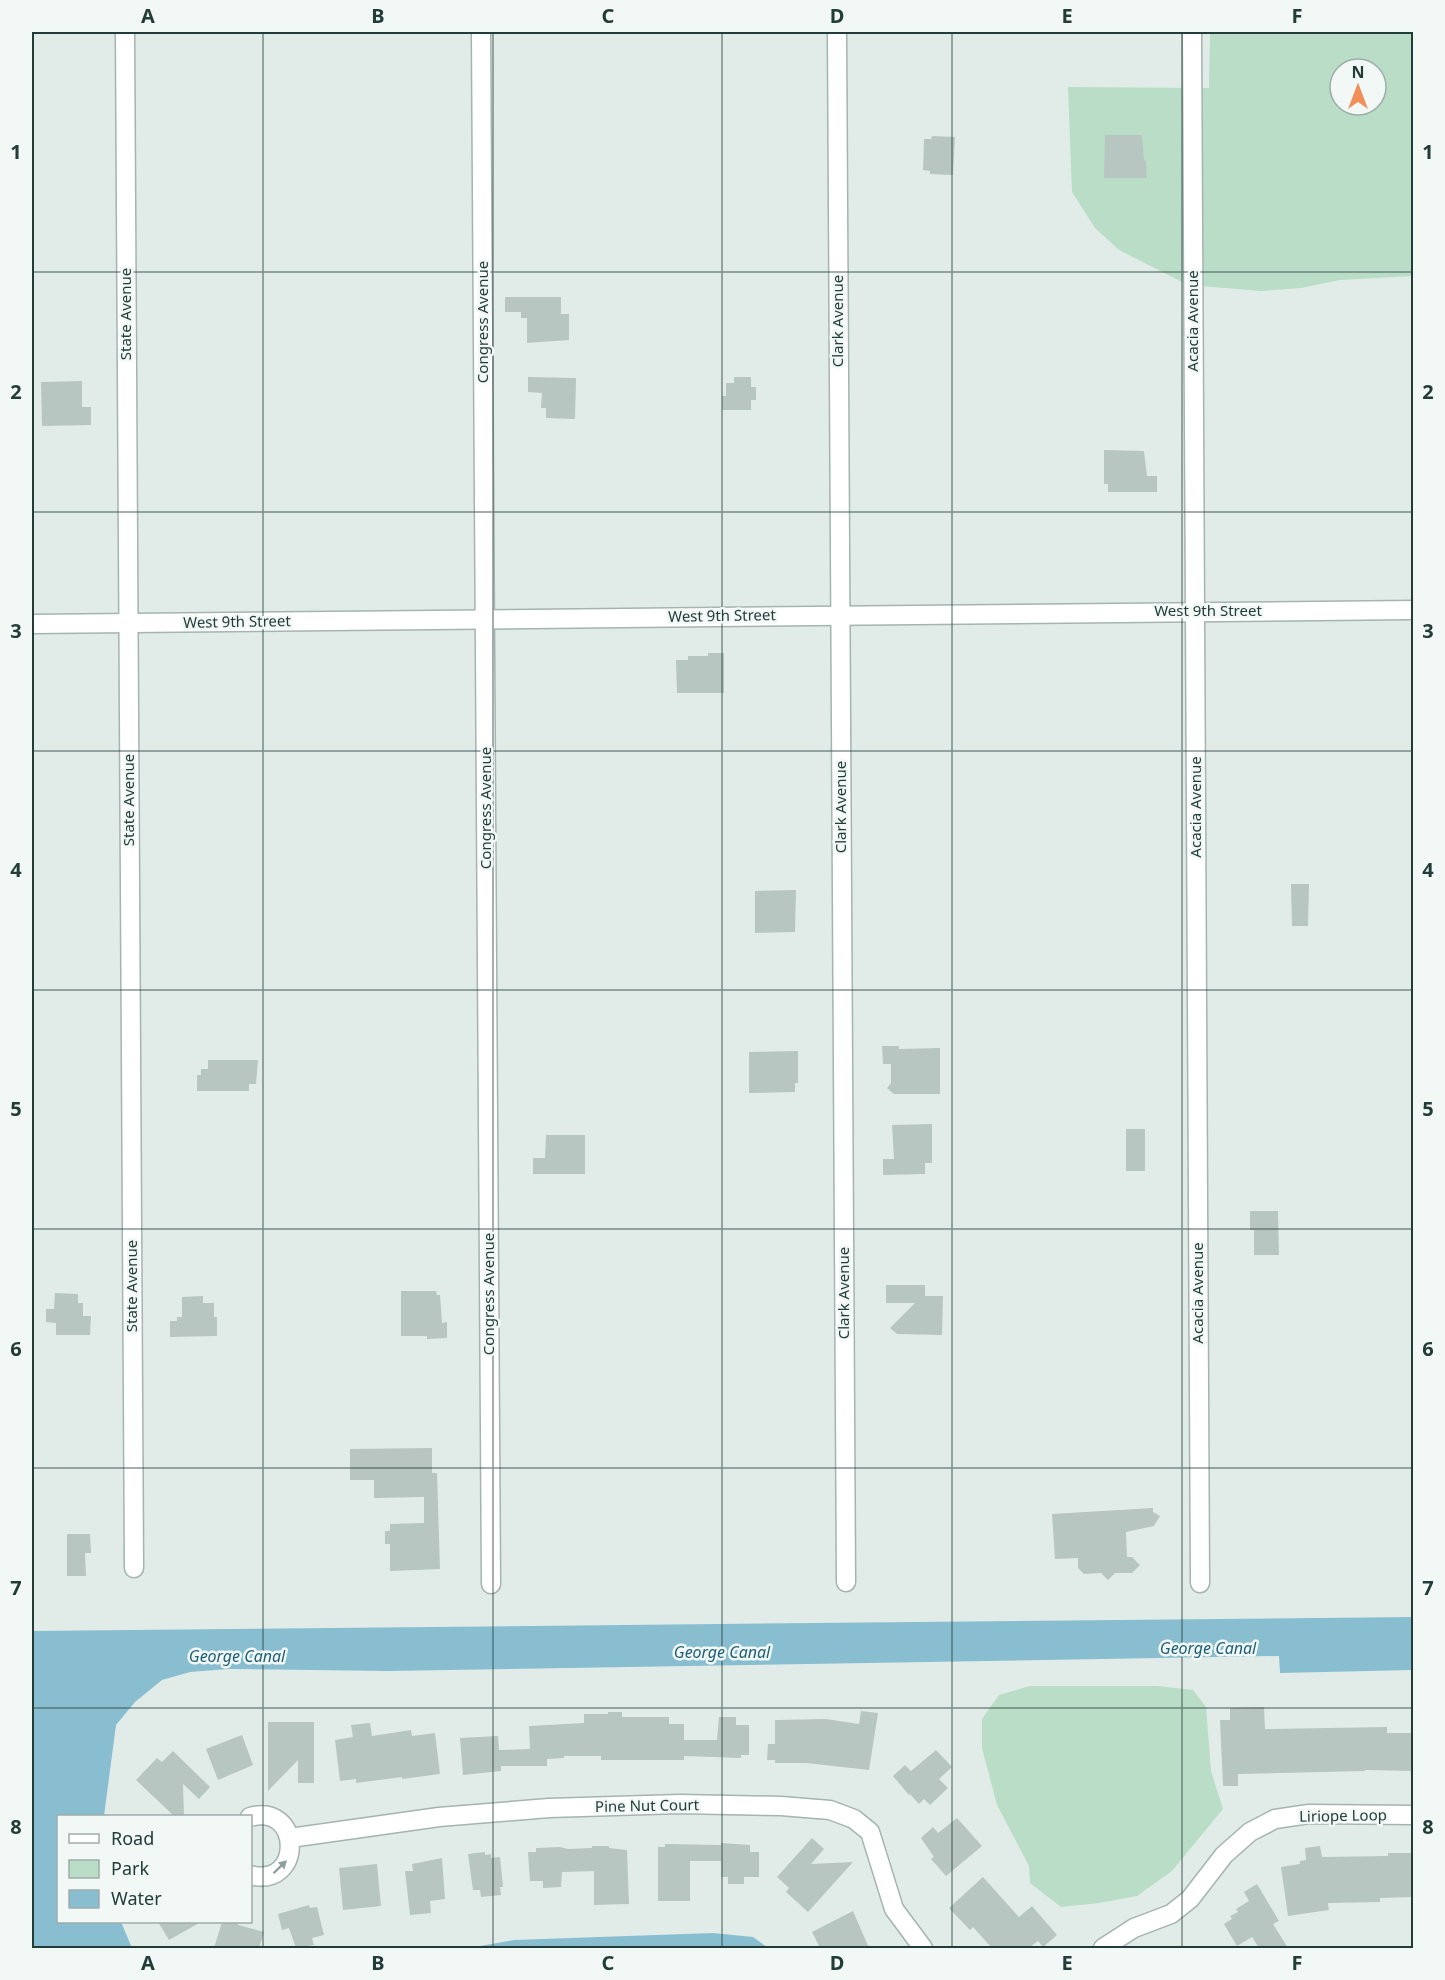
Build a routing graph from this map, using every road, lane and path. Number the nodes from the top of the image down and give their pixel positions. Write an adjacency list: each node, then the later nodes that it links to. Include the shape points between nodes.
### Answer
1 (125, 32): 9 (street, State Avenue)
2 (481, 32): 8 (street, Congress Avenue)
3 (837, 32): 7 (street, Clark Avenue)
4 (1192, 32): 6 (street, Acacia Avenue)
5 (1413, 610): 6 (street, West 9th Street)
6 (1195, 612): 7 (street, West 9th Street); 13 (street, Acacia Avenue)
7 (840, 615): 8 (street, West 9th Street); 12 (street, Clark Avenue)
8 (485, 619): 9 (street, West 9th Street); 14 (street, Congress Avenue)
9 (128, 623): 10 (street, West 9th Street); 11 (street, State Avenue)
10 (32, 624)
11 (134, 1568)
12 (846, 1582)
13 (1200, 1583)
14 (491, 1584)
15 (1413, 1815): 20 (street, Liriope Loop, via 1309,1814 1275,1819 1250,1832 1224,1855 1190,1899 1171,1914 1134,1928)
16 (252, 1817): 17 (street, via 267,1816 277,1821)
17 (290, 1838): 18 (street, one-way to 17, via 264,1877 279,1871 290,1852); 19 (street, Pine Nut Court, via 439,1817 549,1808 680,1804 830,1810 854,1819 870,1832 894,1909)
18 (252, 1875)
19 (923, 1948)
20 (1103, 1948)

